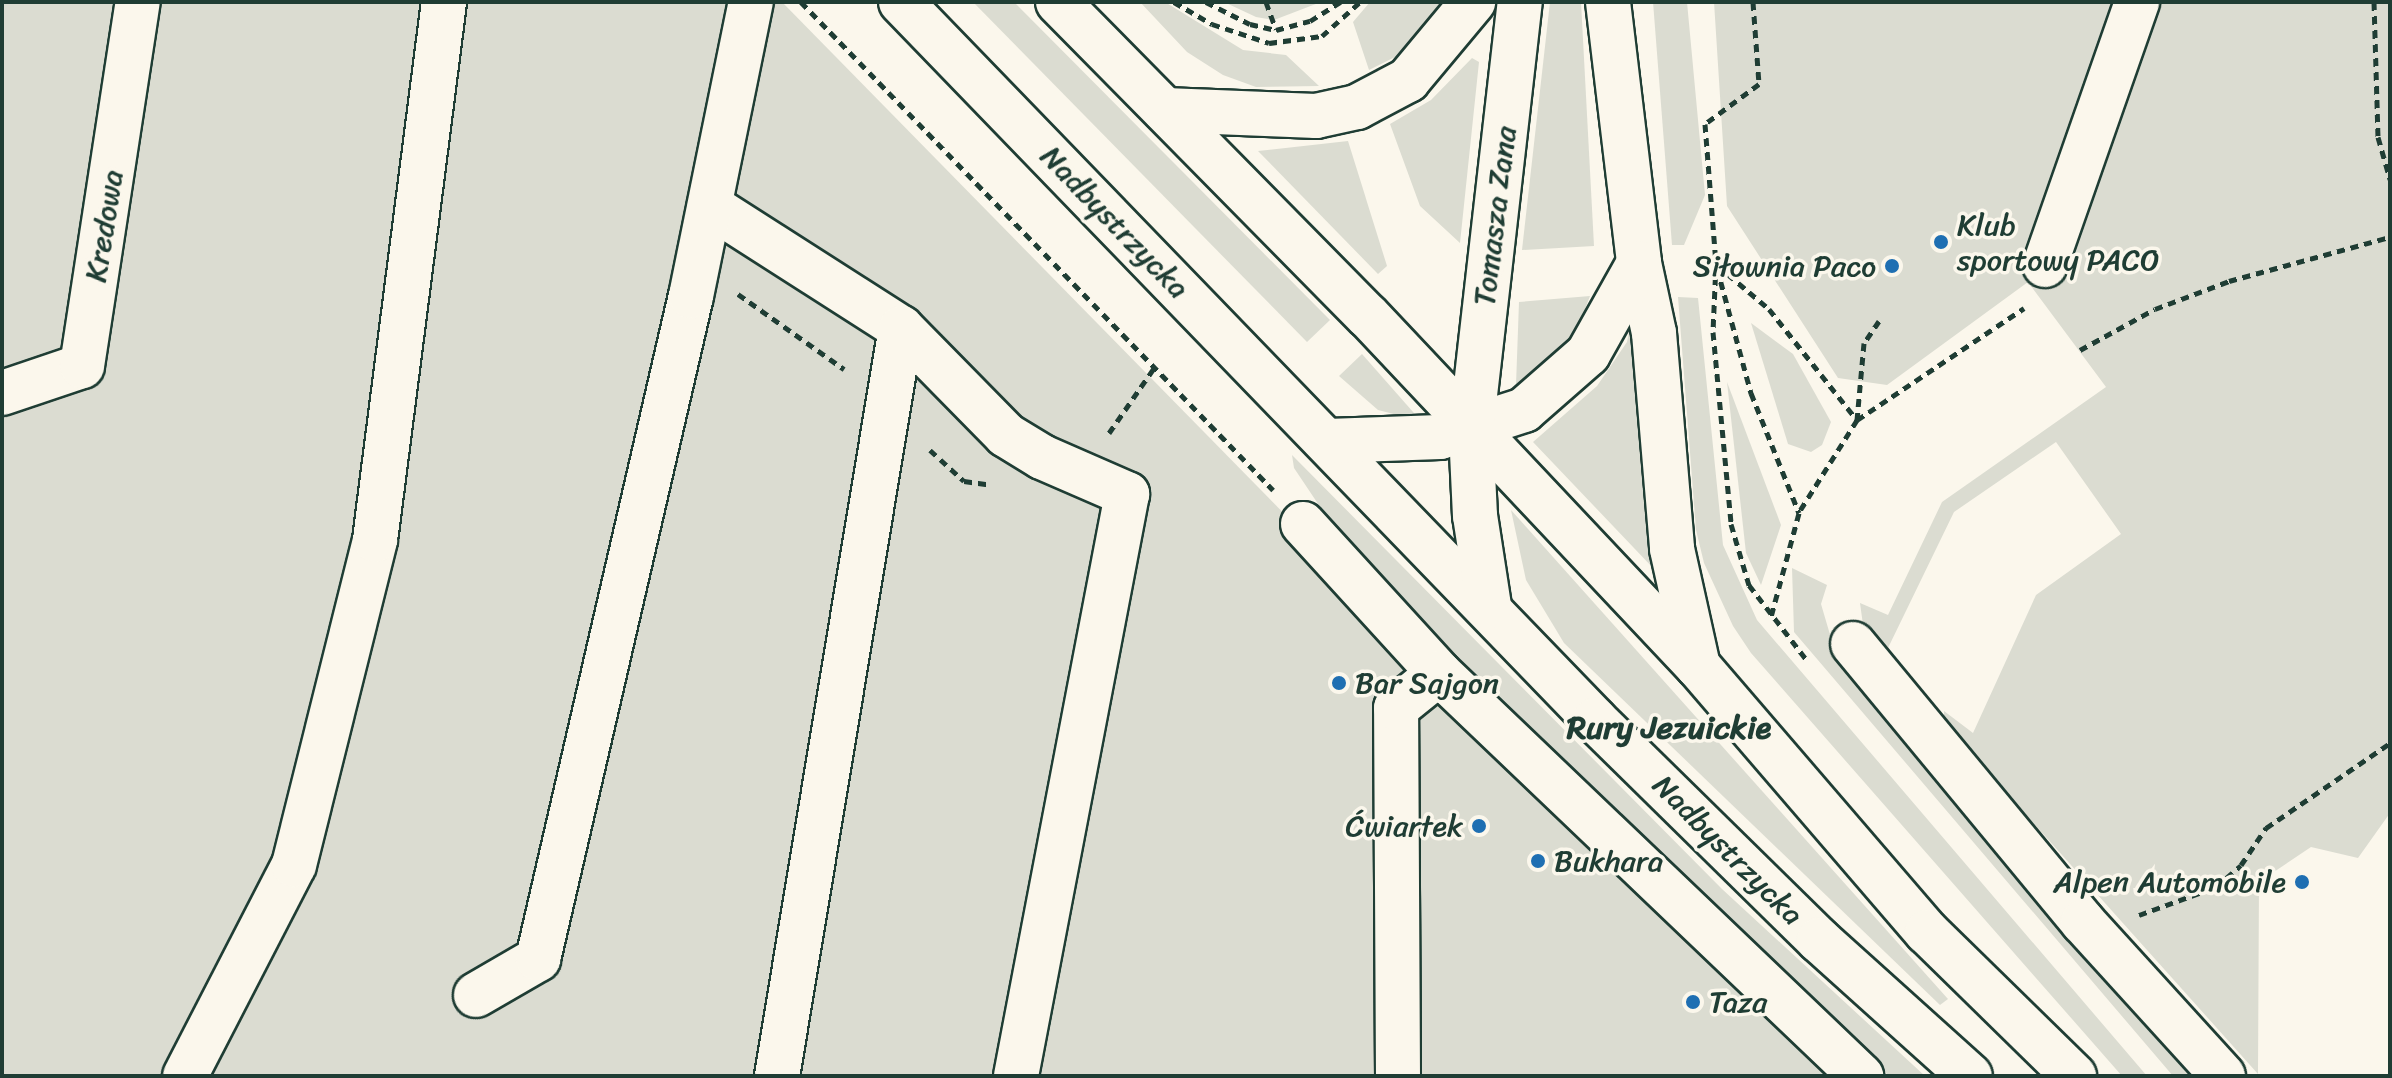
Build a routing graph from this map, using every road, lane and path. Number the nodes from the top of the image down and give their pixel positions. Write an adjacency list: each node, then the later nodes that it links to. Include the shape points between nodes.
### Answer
1 (138, 2): 30 (street, Kredowa, via 82,366)
2 (444, 2): 46 (street, via 375,540 294,865)
3 (751, 2): 21 (street)
4 (801, 2): 29 (path)
5 (901, 2): 34 (street, Nadbystrzycka)
6 (1058, 2): 19 (street)
7 (1174, 2): 11 (path, via 1224,29 1269,43 1322,36)
8 (1206, 2): 18 (path, via 1250,24)
9 (1266, 2): 18 (path)
10 (1340, 2): 18 (path, via 1310,21)
11 (1360, 2)
12 (1473, 2): 19 (street, via 1436,53 1408,80 1357,107 1303,116)
13 (1520, 2): 33 (street, Tomasza Zana)
14 (1608, 2): 23 (street)
15 (1753, 2): 24 (path, via 1759,84 1705,124)
16 (2137, 2): 25 (street)
17 (2374, 2): 20 (path, via 2378,137)
18 (1276, 30)
19 (1165, 110): 33 (street, via 1368,316)
20 (2390, 179)
21 (710, 206): 27 (street); 45 (street, via 538,959)
22 (2390, 237): 28 (path, via 2229,281 2155,309)
23 (1639, 263): 33 (street, via 1609,322 1561,382 1524,410); 41 (street, via 1654,333 1672,549)
24 (1716, 263): 32 (path, via 1769,309); 36 (path, via 1751,393)
25 (2045, 265): 32 (path, via 2026,307)
26 (1879, 321): 32 (path, via 1864,343)
27 (901, 328): 47 (street); 48 (street, via 1006,435 1127,494)
28 (2080, 350)
29 (1154, 368): 31 (path); 35 (path)
30 (2, 393)
31 (1124, 407)
32 (1857, 420): 36 (path)
33 (1471, 430): 34 (street, via 1440,437); 38 (street, Tomasza Zana, via 1475,516); 41 (street)
34 (1328, 441): 38 (street, Nadbystrzycka)
35 (1236, 448)
36 (1799, 513): 39 (path)
37 (1303, 524): 42 (street)
38 (1489, 606): 51 (street, Nadbystrzycka, via 1595,720 1819,940)
39 (1771, 617)
40 (1853, 644): 44 (street)
41 (1698, 666): 52 (street, via 1927,932)
42 (1439, 673): 49 (street, via 1396,708); 50 (street)
43 (2390, 743): 44 (path, via 2266,828 2241,865 2216,887 2117,921)
44 (2083, 922): 53 (street)
45 (476, 995)
46 (185, 1076)
47 (777, 1076)
48 (1016, 1076)
49 (1398, 1076)
50 (1861, 1076)
51 (1970, 1076)
52 (2074, 1076)
53 (2223, 1076)

